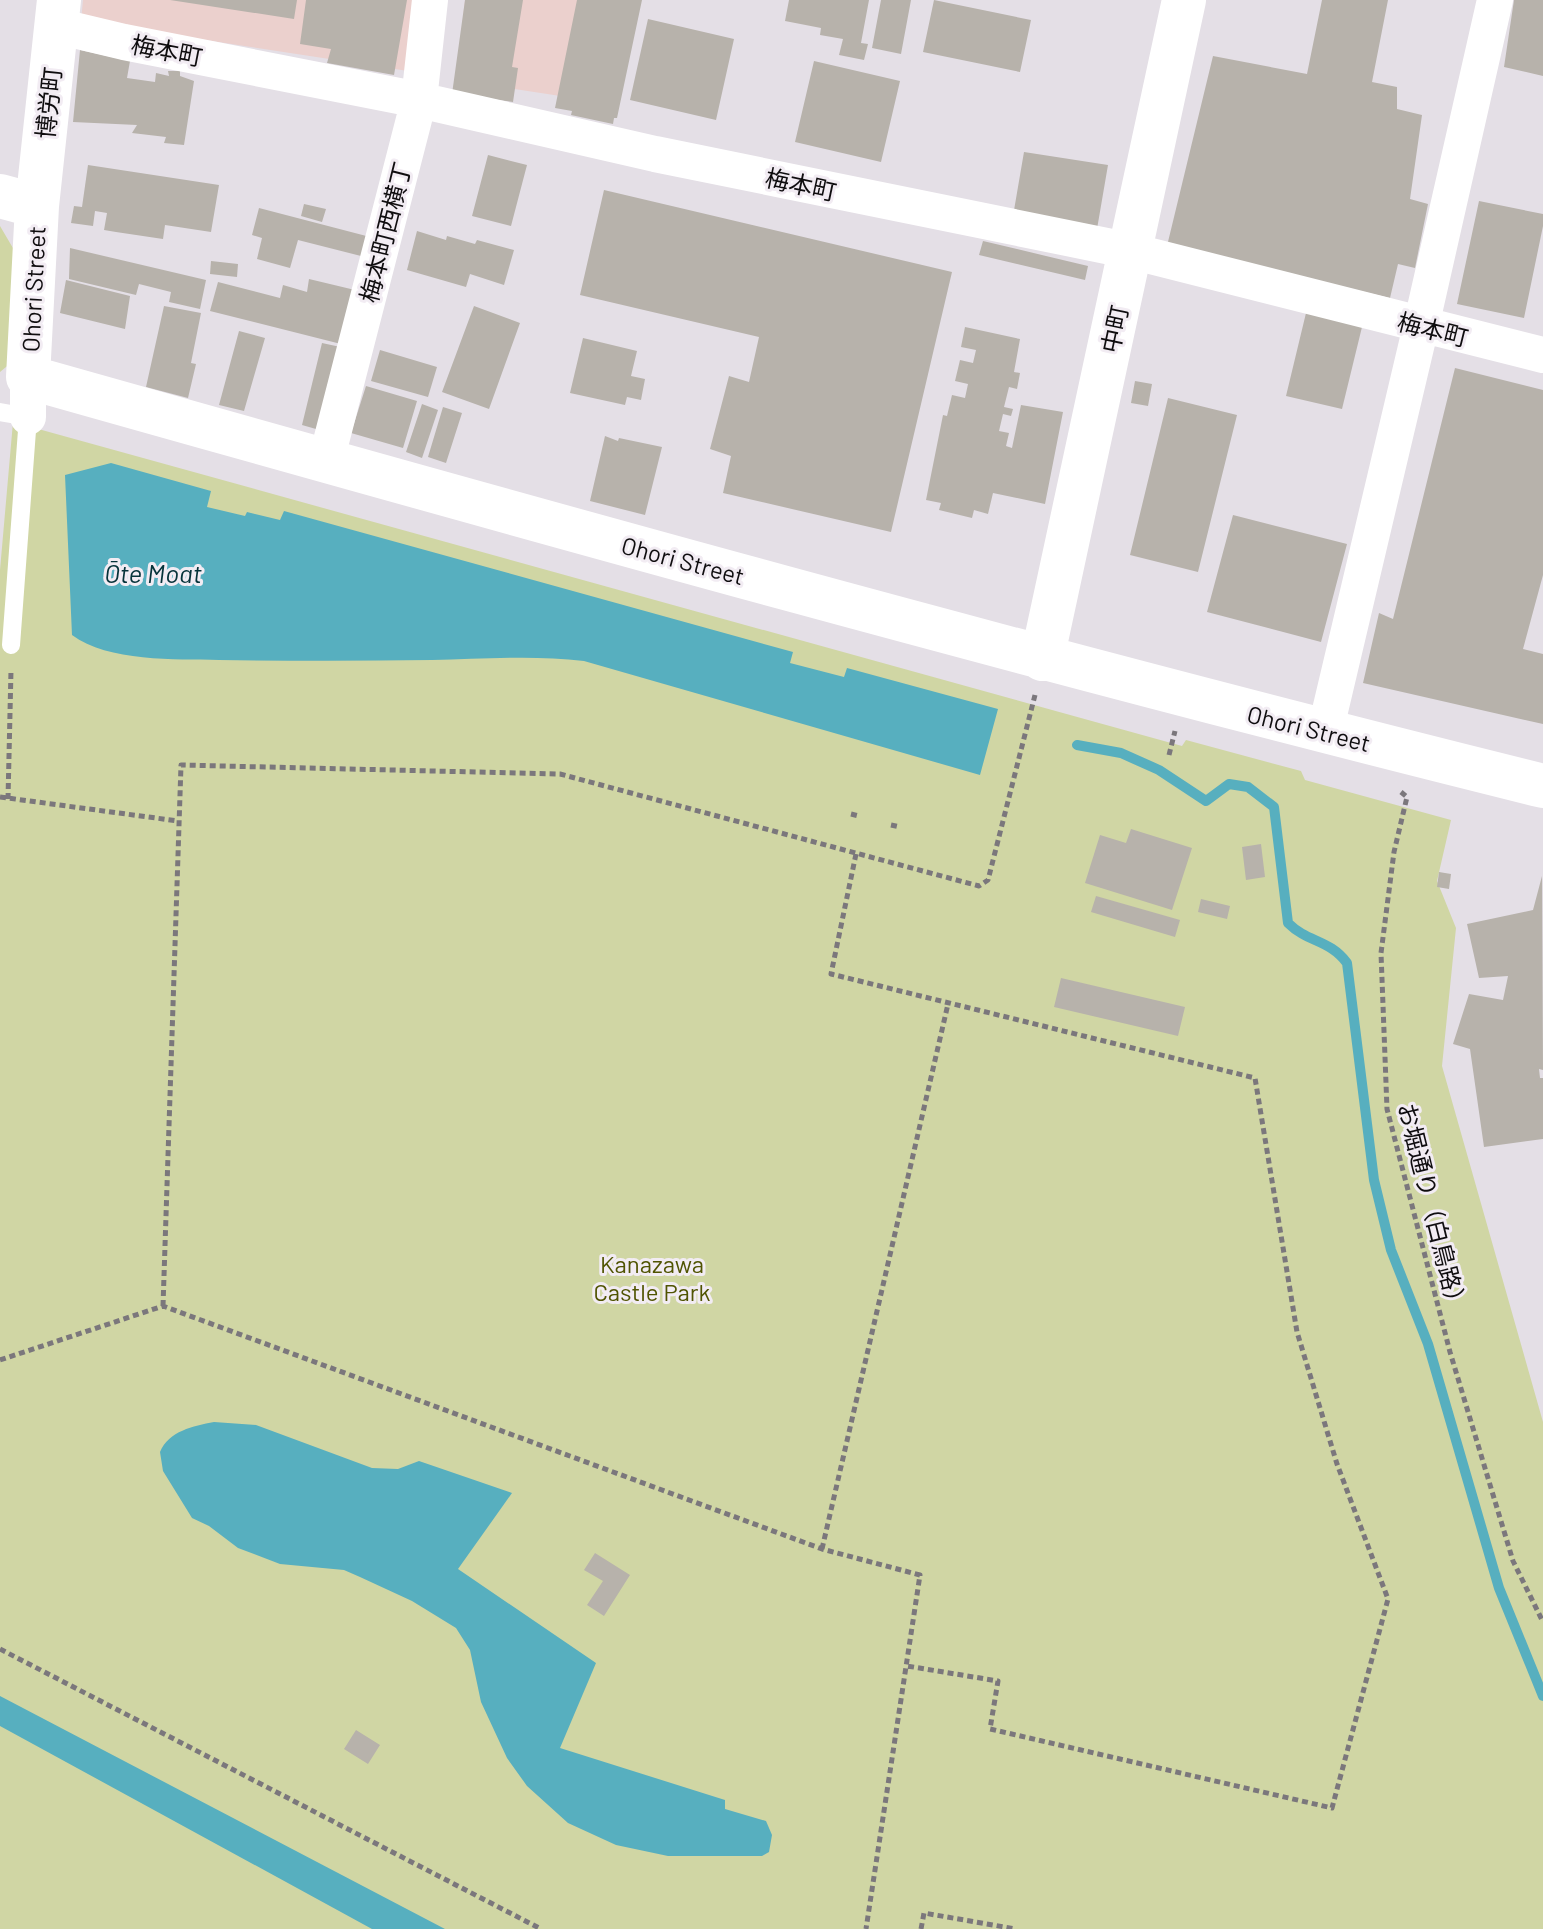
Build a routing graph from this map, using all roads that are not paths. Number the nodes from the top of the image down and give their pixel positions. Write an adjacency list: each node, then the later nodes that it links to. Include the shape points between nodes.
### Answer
1 (430, 0): 5 (street, 梅本町西横丁)
2 (1184, 0): 7 (street, 中町)
3 (1495, 0): 8 (street)
4 (58, 13): 5 (street, 梅本町, via 140,45); 6 (street, 博労町)
5 (419, 100): 7 (street, 梅本町); 11 (street, 梅本町西横丁)
6 (18, 201): 10 (street, Ohori Street)
7 (1131, 251): 8 (street, 梅本町); 13 (street, 中町)
8 (1421, 326): 9 (street, 梅本町); 14 (street)
9 (1543, 355)
10 (19, 402): 11 (street, Ohori Street); 12 (lane)
11 (326, 461): 13 (street, Ohori Street)
12 (11, 645)
13 (1042, 659): 14 (street, Ohori Street)
14 (1325, 732): 15 (street, Ohori Street)
15 (1543, 786)

